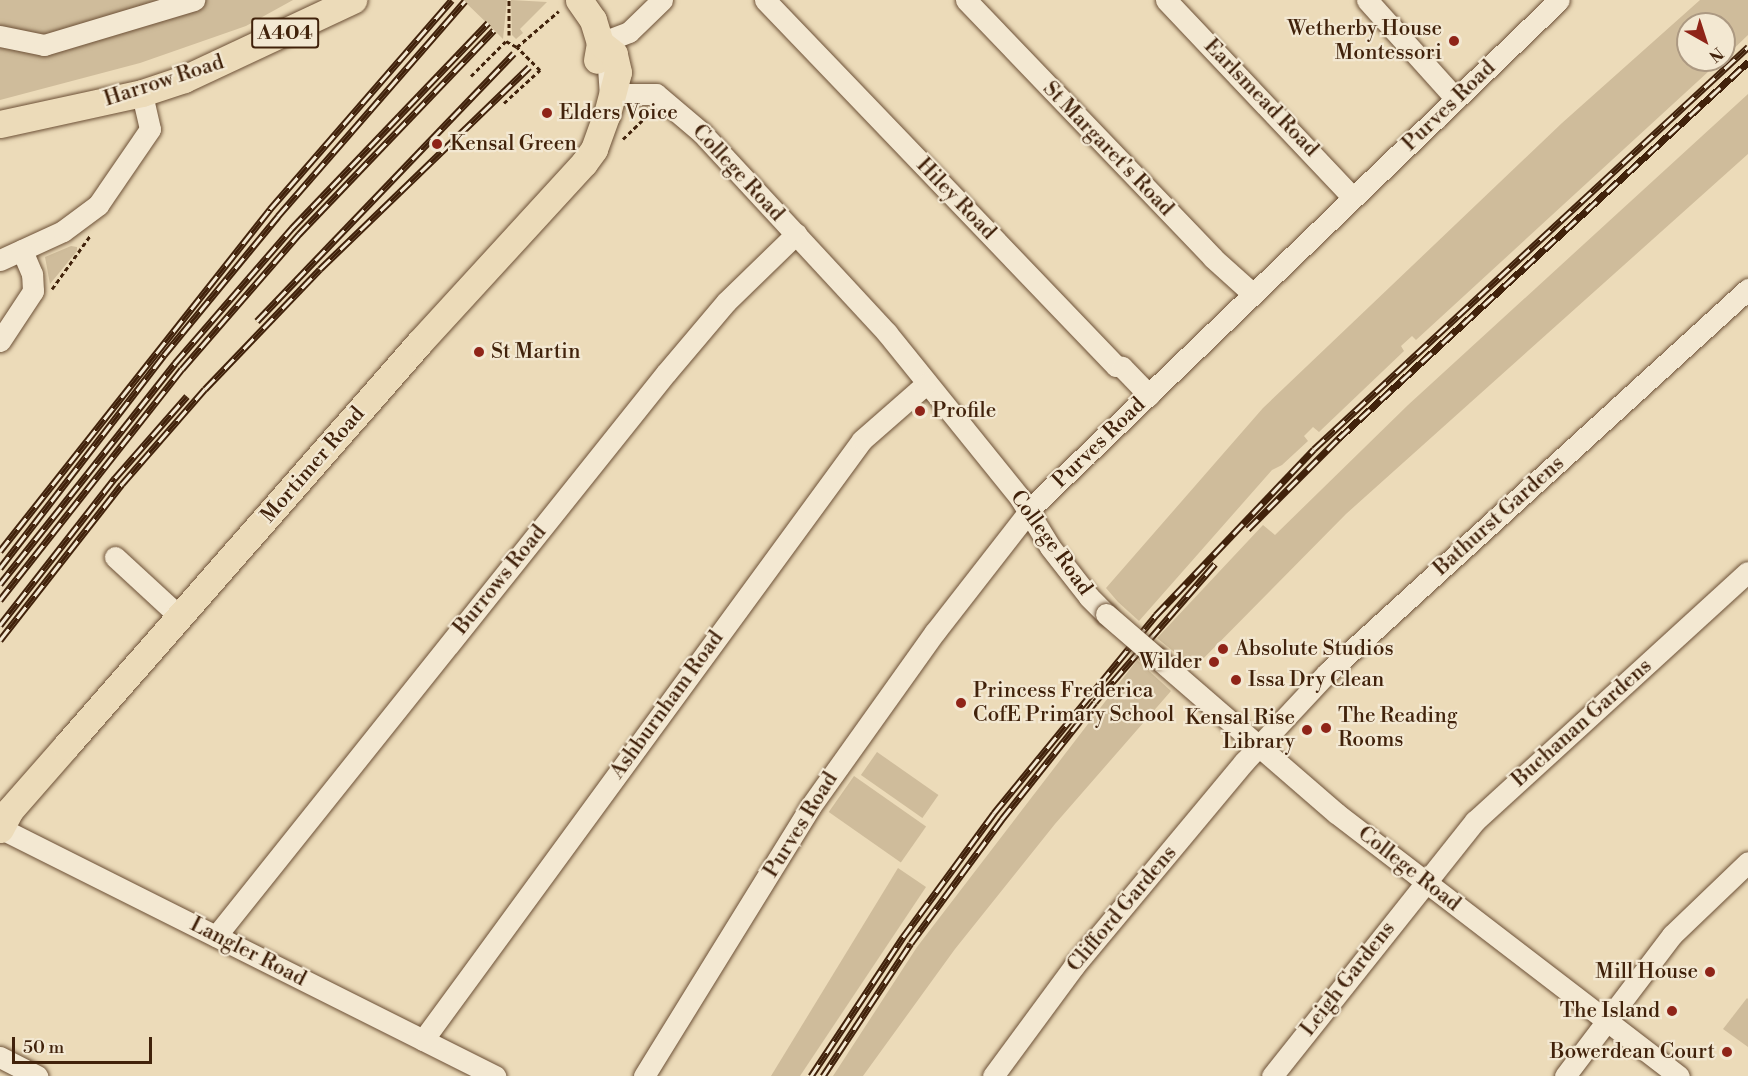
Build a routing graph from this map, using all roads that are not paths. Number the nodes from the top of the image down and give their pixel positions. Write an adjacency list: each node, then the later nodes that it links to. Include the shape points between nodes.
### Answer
1 (194, 0): 12 (street)
2 (353, 0): 14 (main road, Harrow Road / A404, via 218,66)
3 (662, 0): 11 (street, via 629,32)
4 (765, 0): 26 (street, Hiley Road, via 1116,366 1122,367)
5 (966, 0): 23 (street, St Margaret's Road, via 1213,258)
6 (1166, 0): 18 (street, Earlsmead Road)
7 (1367, 0): 16 (street)
8 (1559, 0): 16 (street, Purves Road)
9 (571, 3): 11 (main road, via 593,21)
10 (0, 36): 12 (street)
11 (600, 43): 15 (main road, via 614,54 618,72)
12 (44, 45): 13 (street)
13 (0, 52)
14 (142, 93): 17 (main road, Harrow Road / A404); 20 (street, via 150,129 125,169 87,216)
15 (610, 94): 19 (street, College Road, via 647,91 665,99); 30 (main road, Mortimer Road, via 599,136 584,163)
16 (1456, 99): 18 (street, Purves Road)
17 (0, 124)
18 (1353, 198): 23 (street, Purves Road)
19 (796, 234): 25 (street, College Road); 35 (street, Burrows Road, via 726,302 666,373)
20 (22, 250): 21 (street); 24 (street, via 32,274 33,291)
21 (0, 260)
22 (1748, 290): 31 (street, Bathurst Gardens, via 1327,673)
23 (1253, 294): 26 (street, Purves Road)
24 (0, 341)
25 (927, 383): 27 (street, College Road); 37 (street, Ashburnham Road, via 862,440)
26 (1149, 395): 27 (street, Purves Road)
27 (1029, 512): 31 (street, College Road, bridge, via 1050,547 1107,614); 41 (street, Purves Road, via 935,632 810,807)
28 (115, 557): 30 (street)
29 (1748, 572): 34 (street, Buchanan Gardens, via 1475,820)
30 (180, 617): 32 (main road, Mortimer Road, via 10,810)
31 (1257, 747): 34 (street, College Road); 42 (street, Clifford Gardens, via 1074,966)
32 (0, 829): 35 (street, Langler Road)
33 (1748, 862): 36 (street, via 1672,935)
34 (1425, 882): 36 (street, College Road); 43 (street, Leigh Gardens)
35 (216, 936): 37 (street, Langler Road)
36 (1607, 1021): 44 (street); 45 (street, College Road)
37 (423, 1040): 40 (street, Langler Road)
38 (0, 1057): 39 (street)
39 (37, 1076)
40 (495, 1076)
41 (644, 1076)
42 (993, 1076)
43 (1272, 1076)
44 (1565, 1076)
45 (1679, 1076)

